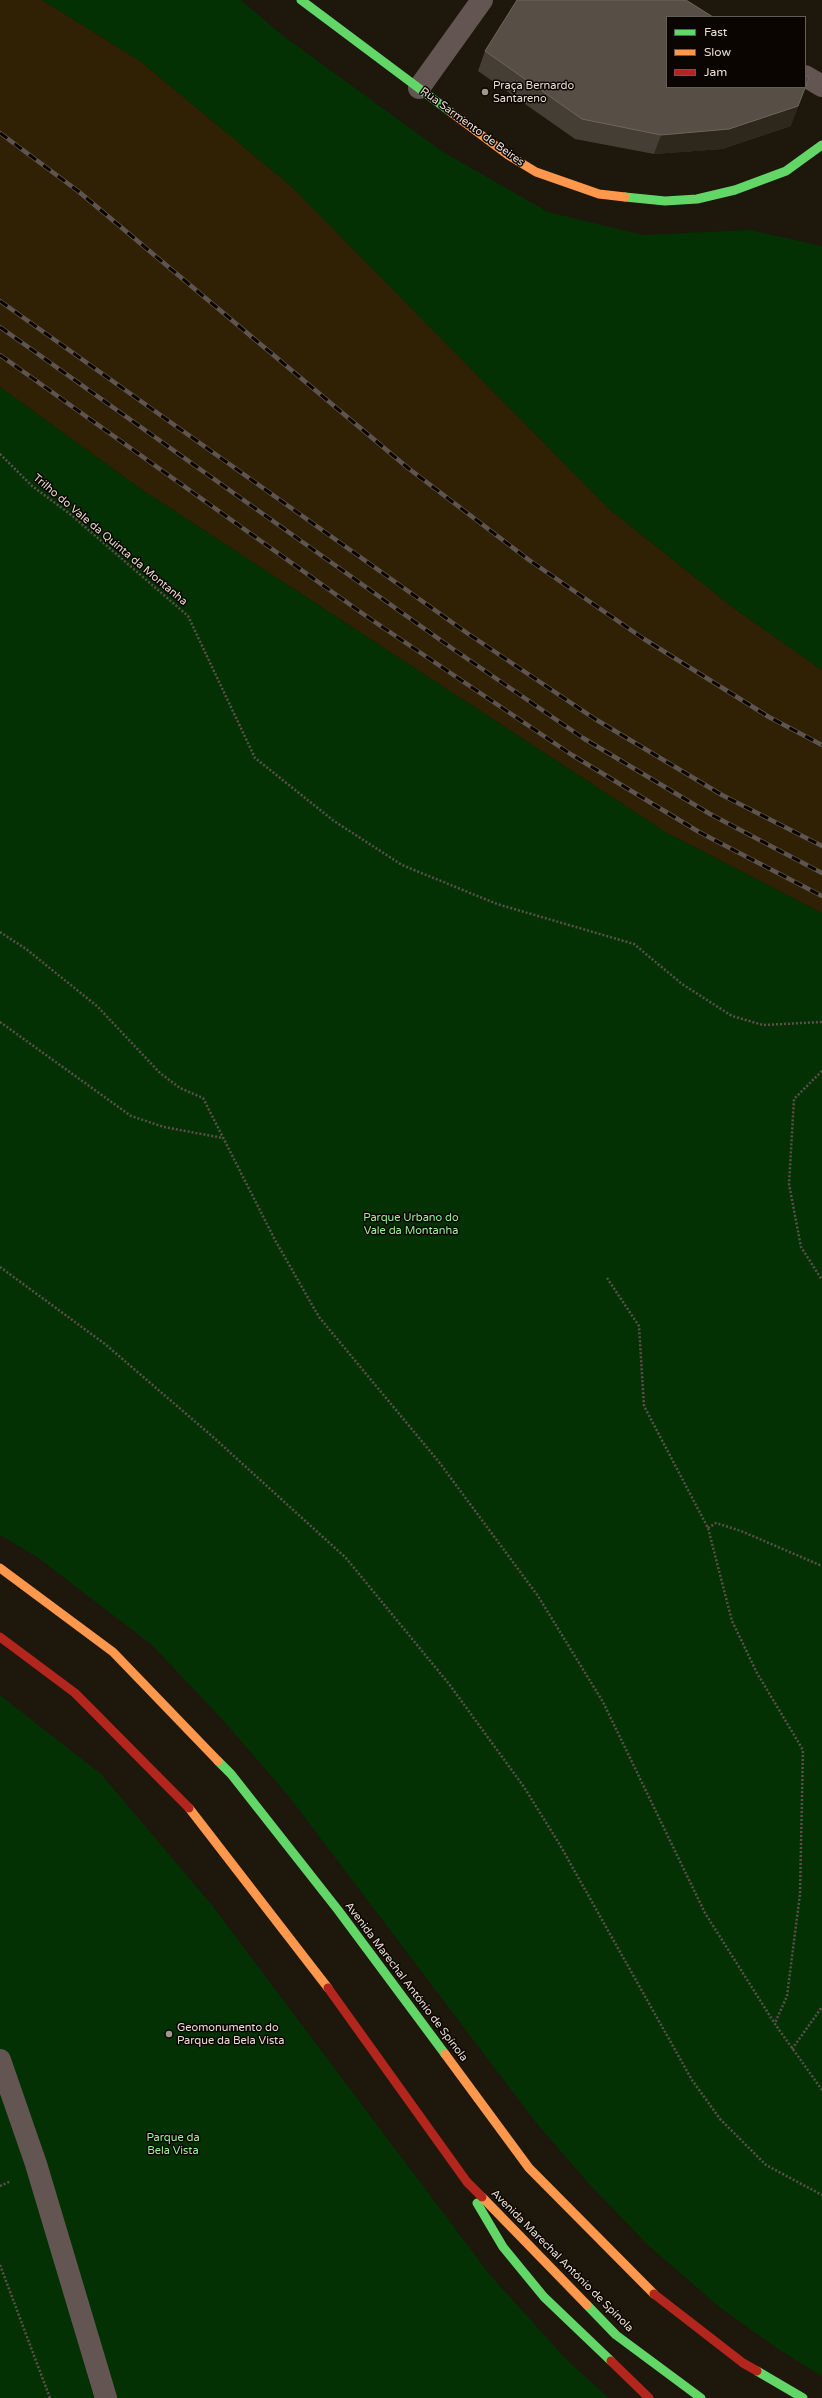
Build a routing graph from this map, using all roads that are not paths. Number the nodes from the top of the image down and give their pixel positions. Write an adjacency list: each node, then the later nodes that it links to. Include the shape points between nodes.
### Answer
1 (301, 0): 5 (main road, Rua Sarmento de Beires)
2 (482, 0): 5 (street)
3 (806, 77): 4 (street)
4 (822, 86)
5 (419, 88): 6 (main road, Rua Sarmento de Beires, via 508,155 536,172 599,194 624,198 665,201 697,199 735,190 786,171)
6 (822, 145)
7 (0, 1568): 14 (main road, Avenida Marechal António de Spínola, via 113,1652 231,1774 338,1910 529,2168 645,2287 743,2363)
8 (0, 1637): 10 (main road, Avenida Marechal António de Spínola, via 75,1693 191,1810 297,1946)
9 (0, 2060): 11 (street, via 36,2164)
10 (467, 2182): 12 (main road, via 503,2247 544,2296); 13 (main road, Avenida Marechal António de Spínola, via 616,2335)
11 (106, 2398)
12 (649, 2398)
13 (701, 2398)
14 (803, 2398)

